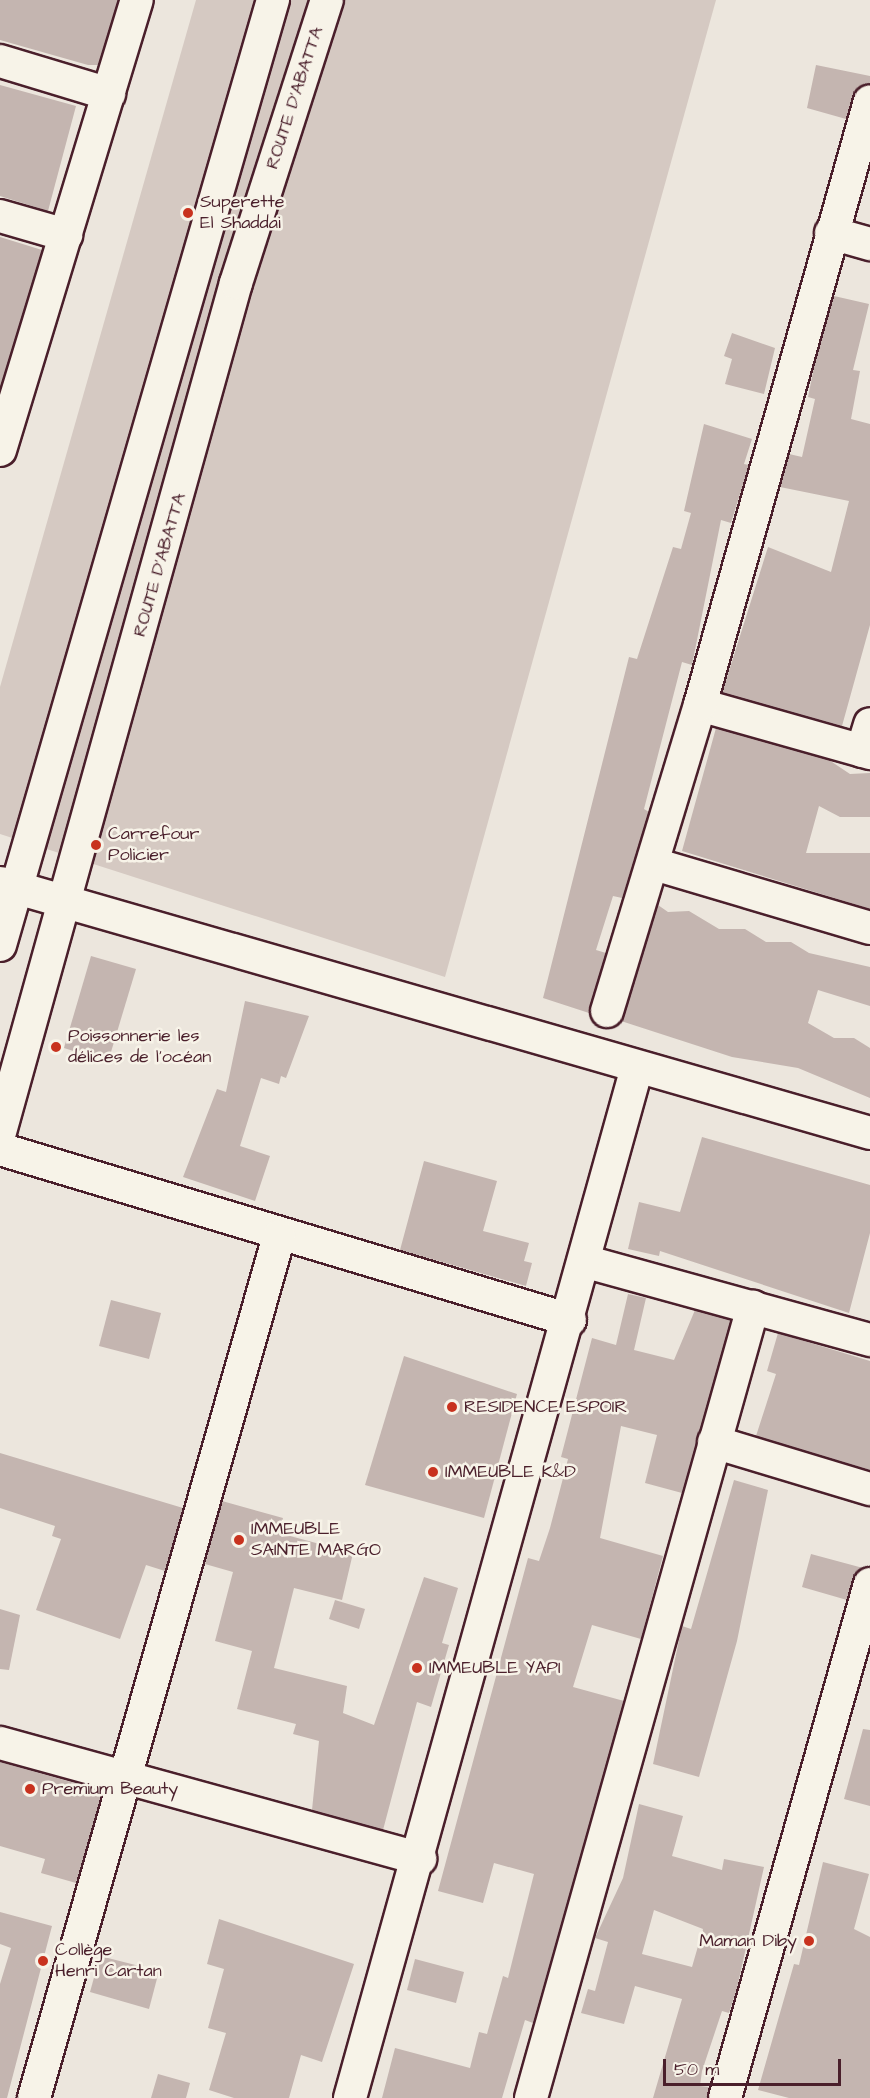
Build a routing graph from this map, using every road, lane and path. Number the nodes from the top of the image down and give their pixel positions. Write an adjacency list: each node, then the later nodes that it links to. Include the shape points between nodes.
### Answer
1 (137, 0): 5 (street)
2 (273, 0): 16 (street)
3 (327, 0): 17 (street, ROUTE D'ABATTA, via 236,283)
4 (0, 61): 5 (street)
5 (109, 94): 9 (street)
6 (870, 101): 8 (street)
7 (0, 216): 9 (street)
8 (831, 232): 10 (street); 13 (street)
9 (66, 235): 11 (street)
10 (870, 244)
11 (10, 381): 12 (street)
12 (0, 450)
13 (700, 705): 14 (street); 15 (street)
14 (867, 743)
15 (654, 864): 18 (street); 20 (street)
16 (8, 886): 17 (street); 19 (street)
17 (64, 903): 21 (street); 22 (street, ROUTE D'ABATTA)
18 (870, 928)
19 (0, 945)
20 (607, 1011)
21 (637, 1067): 23 (street); 26 (street)
22 (0, 1132)
23 (870, 1133)
24 (0, 1149): 25 (street)
25 (279, 1236): 28 (street); 34 (street)
26 (586, 1262): 27 (street); 28 (street)
27 (753, 1307): 29 (street); 30 (street)
28 (570, 1320): 35 (street)
29 (870, 1340)
30 (714, 1442): 31 (street); 38 (street)
31 (870, 1489)
32 (870, 1584): 39 (street)
33 (0, 1743): 34 (street)
34 (126, 1775): 35 (street); 36 (street)
35 (420, 1859): 37 (street)
36 (34, 2098)
37 (350, 2098)
38 (531, 2098)
39 (725, 2098)

